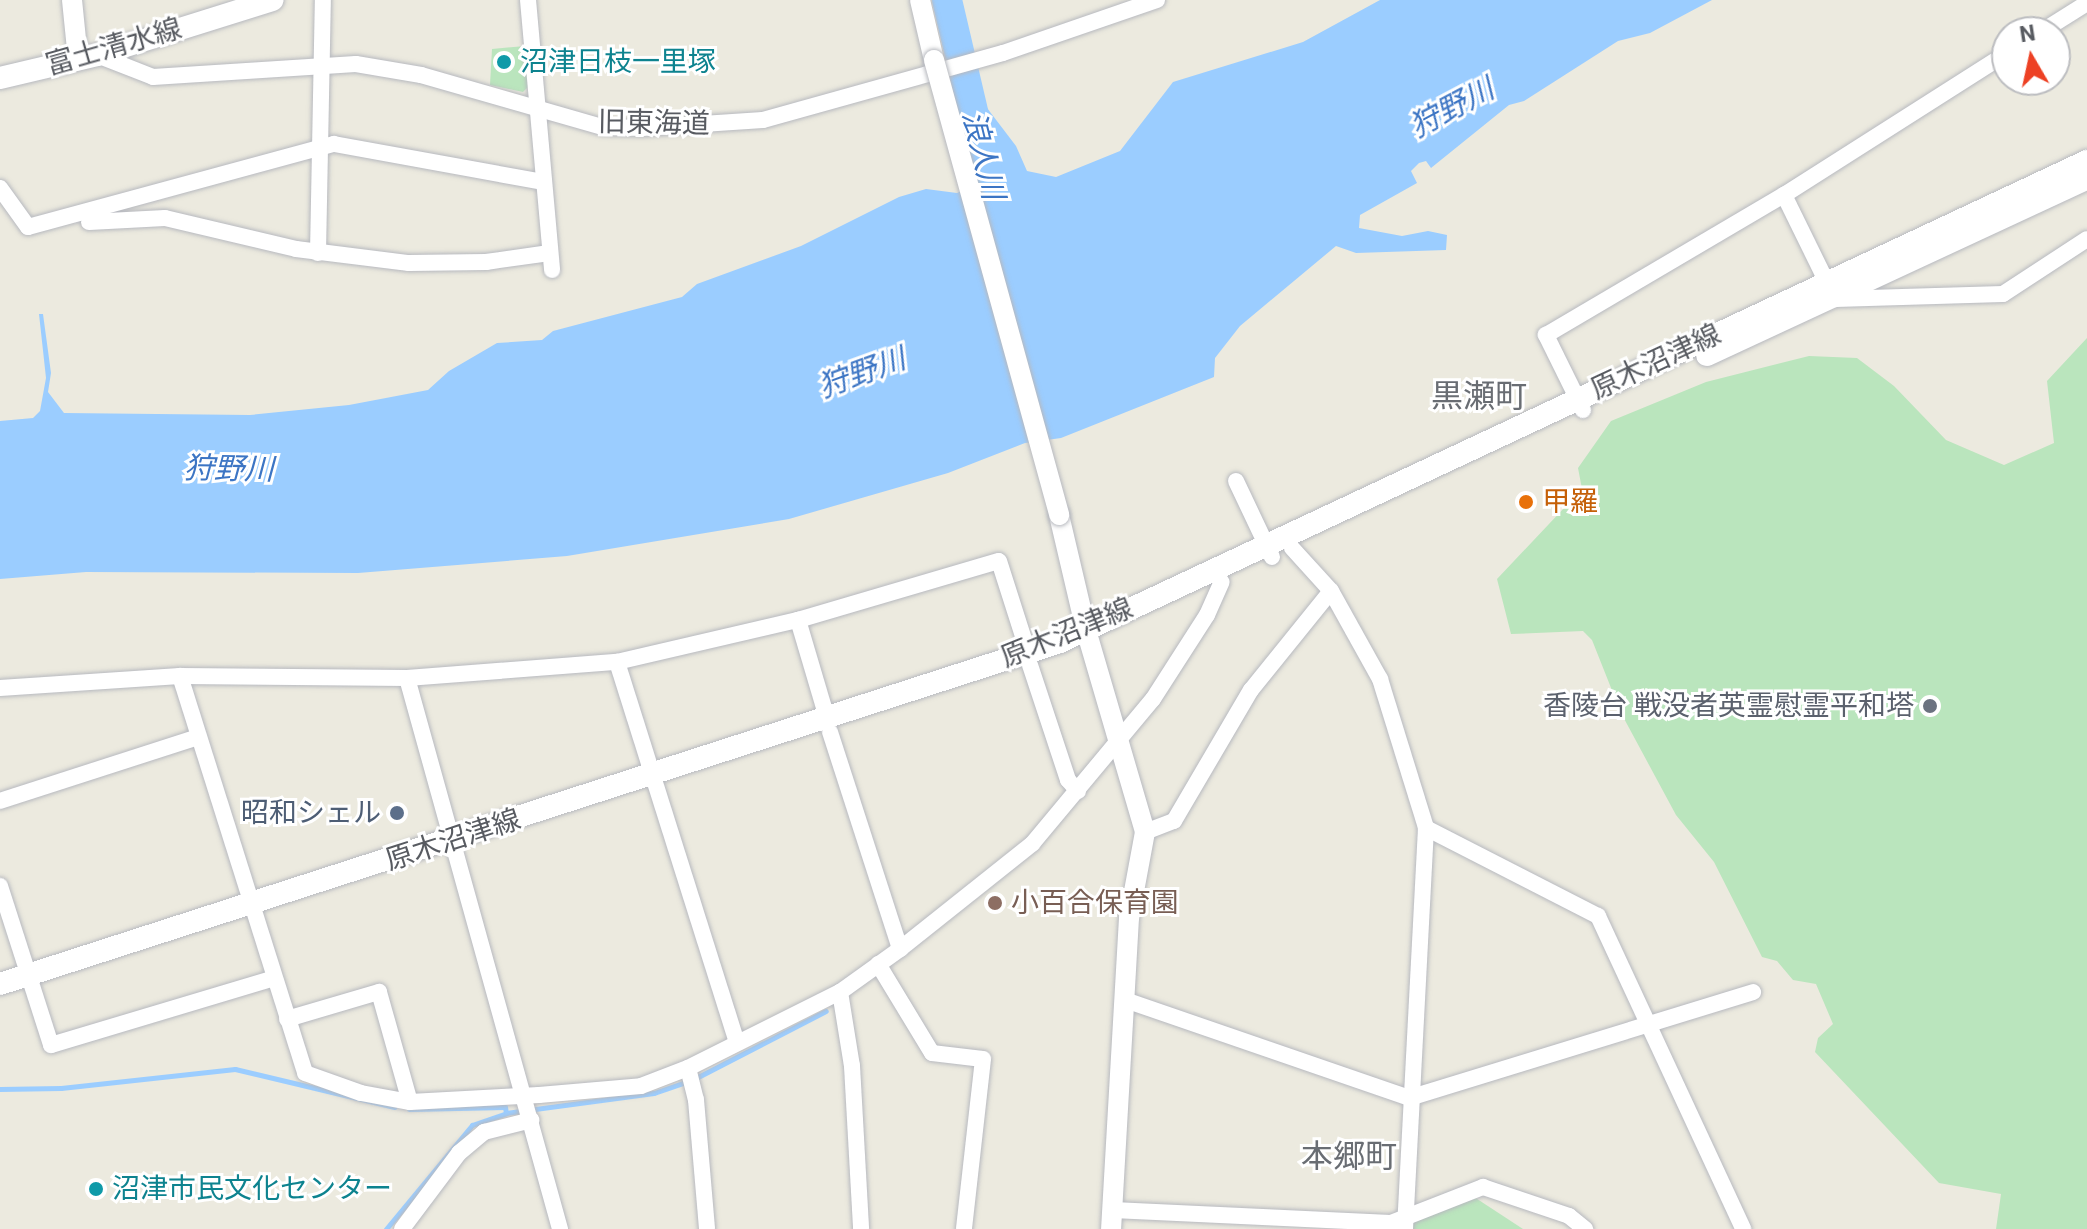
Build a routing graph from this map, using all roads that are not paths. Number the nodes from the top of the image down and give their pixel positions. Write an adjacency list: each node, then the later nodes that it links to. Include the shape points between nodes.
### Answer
1 (72, 0): 10 (street)
2 (273, 0): 10 (main road, 富士清水線)
3 (323, 0): 11 (street)
4 (528, 0): 14 (street)
5 (920, 0): 31 (street, bridge)
6 (1157, 0): 8 (street, 旧東海道)
7 (2087, 3): 9 (street)
8 (1132, 5): 14 (street, 旧東海道, via 1003,53 763,120 602,127)
9 (2066, 16)
10 (88, 57): 11 (street, 旧東海道, via 153,77); 13 (main road, 富士清水線)
11 (324, 63): 14 (street, 旧東海道, via 421,75); 15 (street)
12 (1991, 63): 20 (street)
13 (0, 78)
14 (536, 107): 18 (street)
15 (323, 144): 18 (street); 21 (street); 23 (street)
16 (2087, 161): 24 (main road, 原木沼津線)
17 (2087, 179): 24 (main road, 原木沼津線)
18 (543, 182): 23 (street, via 550,261 448,265)
19 (0, 188): 21 (street, via 28,227)
20 (1784, 195): 24 (street); 25 (street, via 1546,335)
21 (66, 220): 23 (street, via 165,218)
22 (2087, 239): 24 (street, via 2003,294)
23 (318, 253)
24 (1831, 291): 25 (main road, 原木沼津線)
25 (1580, 404): 27 (main road, 原木沼津線)
26 (1236, 481): 27 (street)
27 (1277, 550): 28 (main road, 原木沼津線); 29 (street); 31 (main road, 原木沼津線)
28 (1222, 582): 31 (main road, 原木沼津線); 38 (street, via 1153,699)
29 (1331, 591): 43 (street, via 1380,679); 44 (street, via 1251,690 1174,821)
30 (798, 620): 32 (street, via 999,561); 33 (street); 37 (street)
31 (1088, 637): 32 (main road, 原木沼津線); 38 (street)
32 (1029, 658): 37 (main road, 原木沼津線); 41 (street, via 1068,780)
33 (617, 662): 35 (street); 40 (street)
34 (180, 676): 35 (street); 36 (street); 39 (street)
35 (407, 678): 45 (street)
36 (0, 688)
37 (828, 725): 40 (main road, 原木沼津線); 48 (street)
38 (1119, 736): 41 (street); 44 (street)
39 (198, 737): 42 (street); 47 (street)
40 (653, 782): 45 (main road, 原木沼津線); 59 (street)
41 (1078, 791): 48 (street, via 1032,844)
42 (0, 801)
43 (1426, 828): 58 (street, via 1598,916); 62 (street)
44 (1145, 832): 56 (street, via 1129,918)
45 (455, 846): 47 (main road, 原木沼津線); 61 (street)
46 (1, 891): 51 (street)
47 (254, 910): 50 (street); 51 (main road, 原木沼津線)
48 (900, 949): 49 (street)
49 (878, 964): 53 (street); 71 (street, via 932,1053 983,1059)
50 (274, 978): 51 (street, via 51,1045); 57 (street)
51 (31, 981): 52 (main road, 原木沼津線); 55 (main road, 原木沼津線)
52 (0, 984)
53 (840, 992): 59 (street); 70 (street, via 852,1066)
54 (1753, 992): 58 (street)
55 (0, 997)
56 (1128, 1001): 62 (street); 65 (street)
57 (287, 1019): 63 (street, via 305,1073 361,1093); 63 (street, via 379,992)
58 (1648, 1025): 62 (street); 73 (street)
59 (737, 1043): 60 (street)
60 (688, 1068): 61 (street, via 641,1086); 69 (street, via 696,1100)
61 (524, 1096): 63 (street); 64 (street)
62 (1409, 1098): 66 (street)
63 (410, 1102)
64 (531, 1120): 67 (street, via 484,1132 459,1153); 68 (street)
65 (1112, 1220): 66 (street)
66 (1405, 1224): 72 (street, via 1483,1187 1569,1216)
67 (402, 1229)
68 (560, 1229)
69 (707, 1229)
70 (861, 1229)
71 (964, 1229)
72 (1585, 1229)
73 (1743, 1229)

